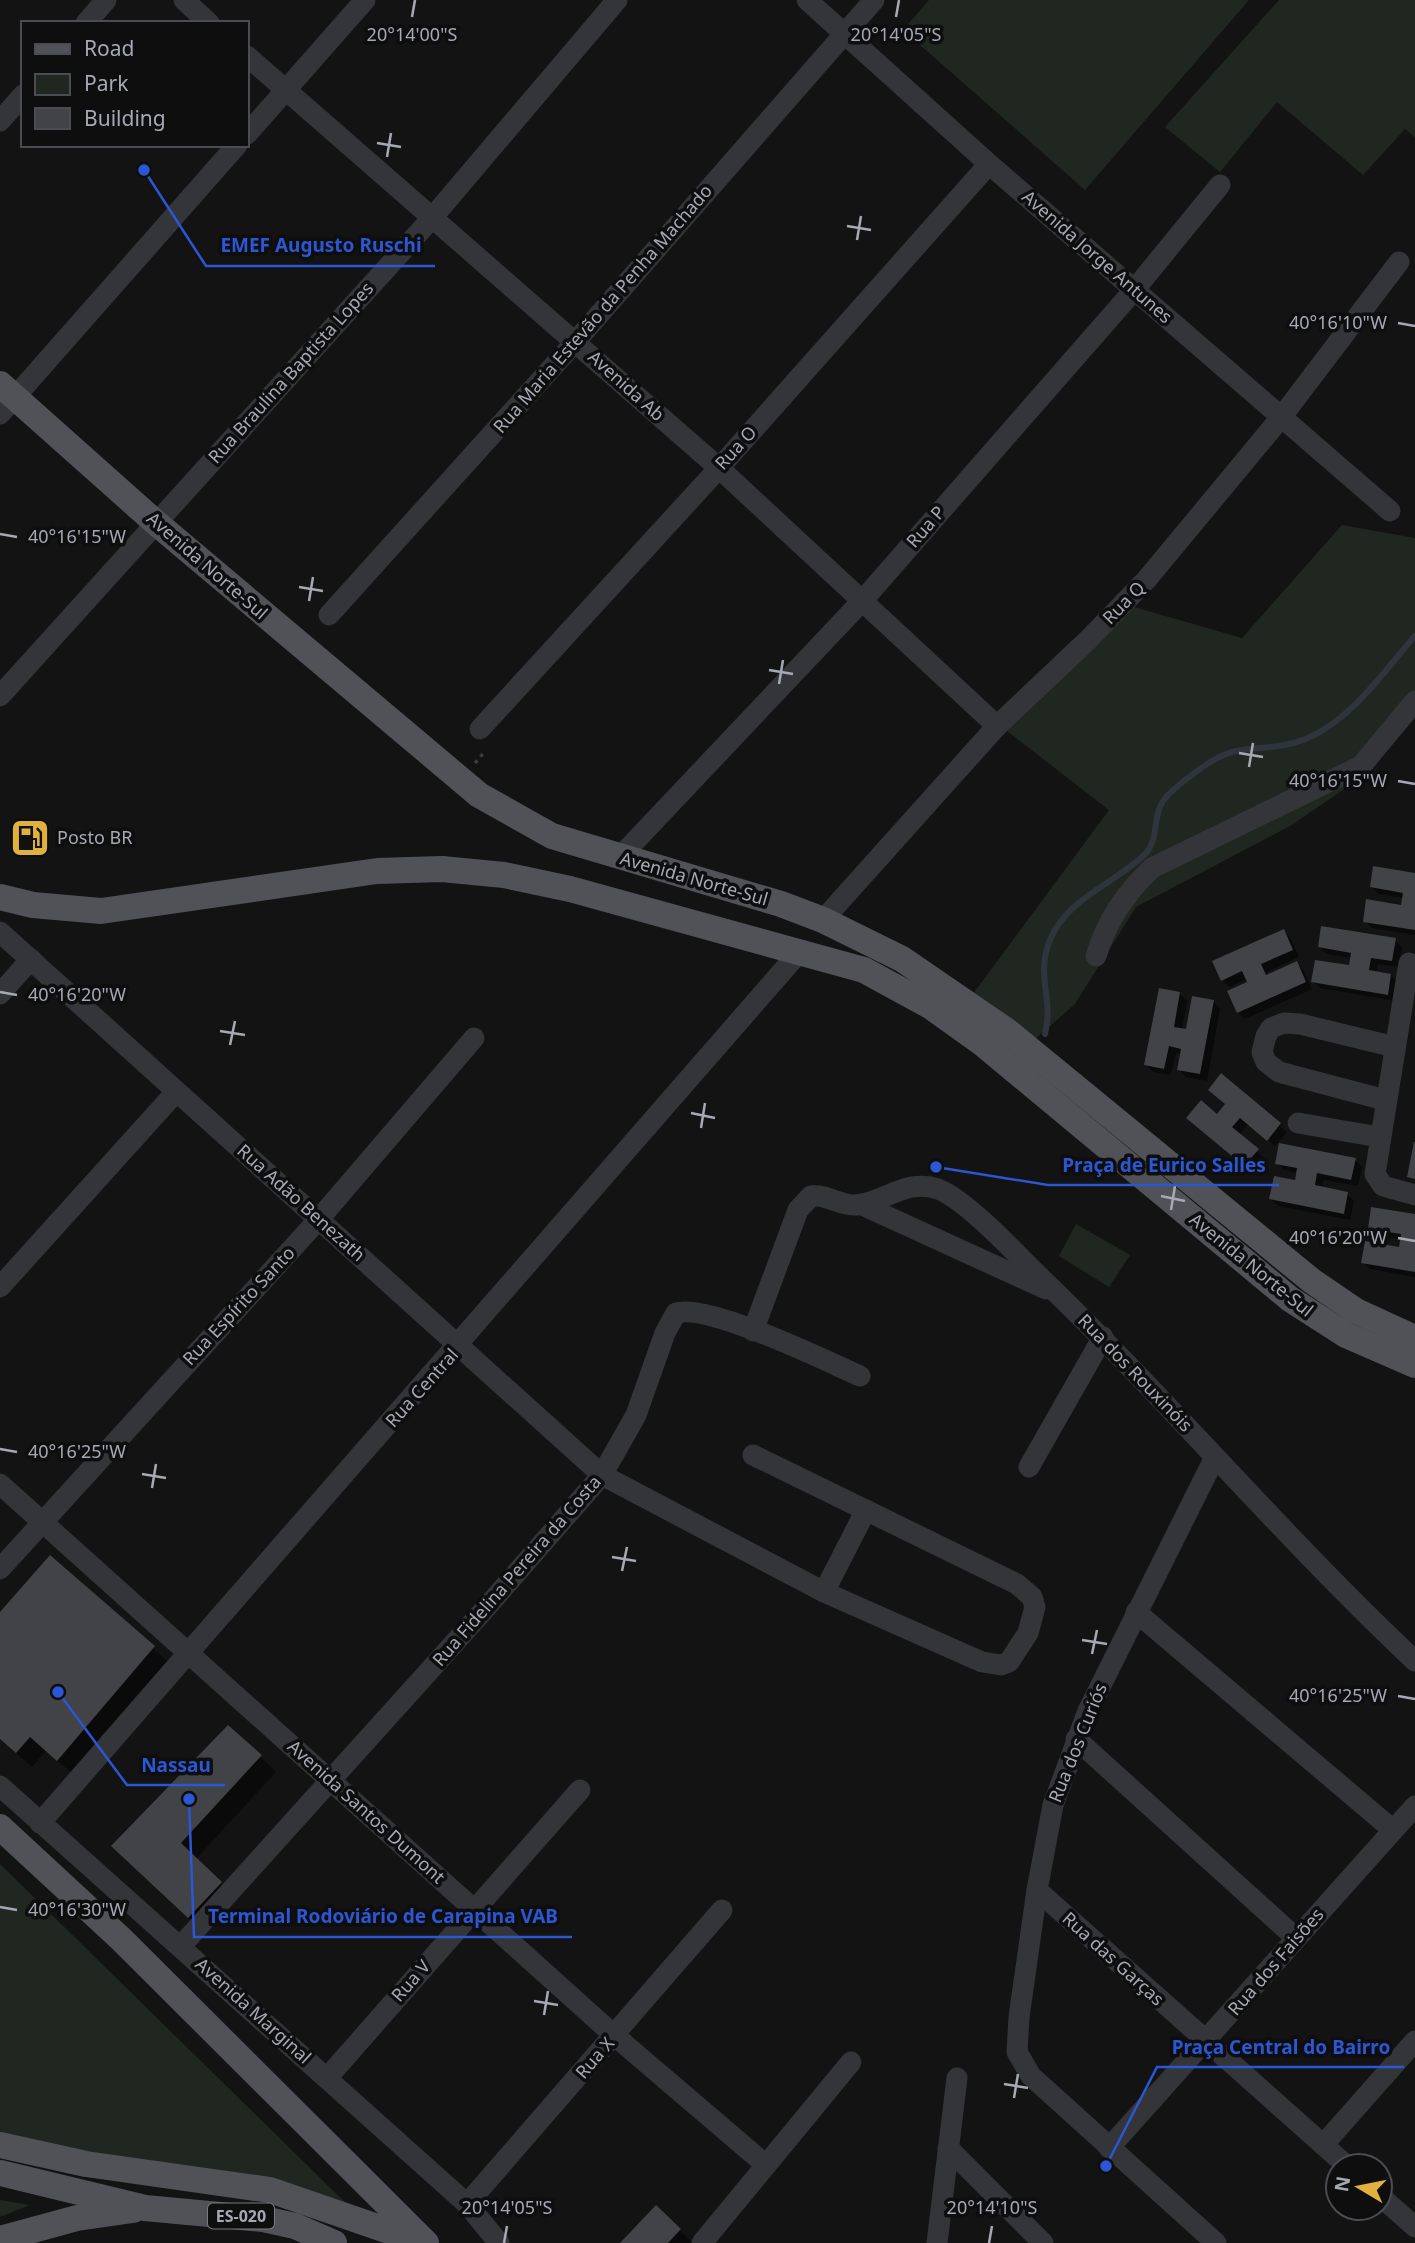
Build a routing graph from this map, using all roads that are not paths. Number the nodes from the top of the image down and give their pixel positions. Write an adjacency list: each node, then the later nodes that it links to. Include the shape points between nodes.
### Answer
1 (106, 0): 7 (street)
2 (184, 0): 8 (street)
3 (365, 0): 11 (street)
4 (617, 0): 18 (street, Rua Braulina Baptista Lopes)
5 (807, 0): 9 (street, Avenida Jorge Antunes)
6 (874, 0): 9 (street, Rua Maria Estevão da Penha Machado)
7 (88, 21)
8 (207, 21)
9 (844, 33): 16 (street, Avenida Jorge Antunes); 21 (street, Rua Maria Estevão da Penha Machado)
10 (248, 58): 11 (street, Avenida Ab)
11 (285, 91): 14 (street); 18 (street, Avenida Ab)
12 (21, 97): 13 (street)
13 (0, 121)
14 (248, 133)
15 (235, 147): 22 (street)
16 (989, 164): 20 (street, Avenida Jorge Antunes); 24 (street, Rua O)
17 (1220, 185): 20 (street, Rua P)
18 (432, 218): 21 (street, Avenida Ab); 26 (street, Rua Braulina Baptista Lopes)
19 (1399, 262): 23 (street, Rua Q)
20 (1135, 289): 23 (street, Avenida Jorge Antunes); 27 (street, Rua P)
21 (576, 341): 24 (street, Avenida Ab); 28 (street, Rua Maria Estevão da Penha Machado)
22 (5, 399): 26 (main road, Avenida Norte-Sul)
23 (1283, 415): 25 (street, Avenida Jorge Antunes); 31 (street, Rua Q, via 1147,579)
24 (719, 468): 27 (street, Avenida Ab); 32 (street, Rua O)
25 (1390, 510)
26 (155, 522): 29 (street, Rua Braulina Baptista Lopes); 33 (main road, Avenida Norte-Sul, via 461,781 527,824)
27 (863, 600): 31 (street, Avenida Ab); 33 (street, Rua P)
28 (329, 615)
29 (0, 696)
30 (1415, 701): 38 (street, via 1361,766 1152,867 1126,894)
31 (997, 726): 35 (street, Rua Q)
32 (480, 729)
33 (620, 858): 35 (main road, Avenida Norte-Sul, via 746,891)
34 (0, 897): 37 (main road, Avenida Norte-Sul, via 66,910 127,909 377,871 442,869 570,888)
35 (823, 920): 55 (main road, Avenida Norte-Sul, via 902,959 965,1000 1312,1281 1356,1311)
36 (0, 932): 39 (street, Rua Adão Benezath)
37 (801, 950): 56 (street, Rua Central); 57 (main road, Avenida Norte-Sul, via 864,970 930,1006 1023,1076 1290,1299 1346,1335)
38 (1096, 956)
39 (31, 960): 41 (street); 44 (street, Rua Adão Benezath)
40 (1409, 963): 43 (street)
41 (0, 994)
42 (474, 1038): 50 (street, Rua Espírito Santo)
43 (1395, 1047): 45 (street); 45 (street, via 1291,1023 1271,1028 1264,1044 1266,1062 1279,1072)
44 (176, 1092): 50 (street, Rua Adão Benezath); 51 (street)
45 (1385, 1100): 47 (street)
46 (1298, 1123): 47 (street)
47 (1379, 1137): 48 (street, via 1376,1180)
48 (1415, 1195)
49 (860, 1205): 52 (street); 52 (street, Rua dos Rouxinóis, via 916,1186 944,1192); 53 (street, via 811,1196 798,1210)
50 (319, 1219): 56 (street, Rua Adão Benezath); 65 (street, Rua Espírito Santo)
51 (0, 1287)
52 (1060, 1296): 54 (street, Rua dos Rouxinóis)
53 (753, 1331): 58 (street, Rua Fidelina Pereira da Costa); 62 (street, Rua Fidelina Pereira da Costa, via 697,1313 676,1313 636,1415)
54 (1103, 1337): 60 (street, Rua dos Rouxinóis); 61 (street)
55 (1415, 1338)
56 (459, 1346): 62 (street, Rua Adão Benezath); 69 (street, Rua Central)
57 (1415, 1364)
58 (860, 1376)
59 (753, 1455): 64 (street)
60 (1216, 1457): 68 (street, Rua dos Curiós); 70 (street, Rua dos Rouxinóis, via 1347,1598)
61 (1029, 1467)
62 (601, 1475): 67 (street, Rua Adão Benezath); 72 (street, Rua Fidelina Pereira da Costa)
63 (0, 1484): 65 (street, Avenida Santos Dumont)
64 (866, 1510): 67 (street); 67 (street, Rua Adão Benezath, via 1017,1584 1032,1597 1035,1607 1028,1633 1009,1662 992,1665)
65 (42, 1521): 66 (street, Rua Espírito Santo); 69 (street, Avenida Santos Dumont)
66 (0, 1569)
67 (824, 1592)
68 (1136, 1612): 71 (street, Rua dos Curiós); 78 (street)
69 (189, 1650): 72 (street, Avenida Santos Dumont); 76 (street, Rua Central)
70 (1415, 1661)
71 (1076, 1739): 79 (street, Rua dos Curiós, via 1053,1805); 82 (street)
72 (328, 1780): 80 (street, Avenida Santos Dumont); 83 (street, Rua Fidelina Pereira da Costa)
73 (0, 1786): 76 (street, Avenida Marginal)
74 (580, 1790): 80 (street, Rua V)
75 (1415, 1806): 78 (street, Rua dos Faisões)
76 (40, 1823): 83 (street, Avenida Marginal)
77 (0, 1827): 103 (main road, via 121,1938)
78 (1393, 1830): 82 (street, Rua dos Faisões)
79 (1037, 1889): 86 (street, Rua das Garças); 93 (street, Rua dos Curiós, via 1017,2052 1031,2076)
80 (474, 1910): 84 (street, Avenida Santos Dumont); 88 (street, Rua V)
81 (722, 1910): 84 (street, Rua X)
82 (1296, 1938): 86 (street, Rua dos Faisões)
83 (181, 1945): 88 (street, Avenida Marginal)
84 (615, 2036): 95 (street, Avenida Santos Dumont); 97 (street, Rua X)
85 (1415, 2041): 91 (street)
86 (1205, 2043): 91 (street, Rua das Garças); 93 (street, Rua dos Faisões)
87 (851, 2062): 95 (street)
88 (327, 2078): 97 (street, Avenida Marginal)
89 (957, 2078): 92 (street)
90 (0, 2145): 103 (main road, via 86,2164 270,2190)
91 (1323, 2145): 94 (street, Rua das Garças)
92 (948, 2148): 106 (street); 107 (street)
93 (1109, 2148): 108 (street)
94 (1331, 2152)
95 (766, 2165): 105 (street)
96 (0, 2173): 98 (main road)
97 (467, 2204): 104 (street, Avenida Marginal)
98 (145, 2208): 101 (main road, via 77,2218); 102 (main road, ES-020, via 263,2219 295,2226)
99 (1394, 2208): 100 (street)
100 (1415, 2227)
101 (0, 2239)
102 (334, 2243)
103 (425, 2243)
104 (499, 2243)
105 (702, 2243)
106 (937, 2243)
107 (1043, 2243)
108 (1216, 2243)

